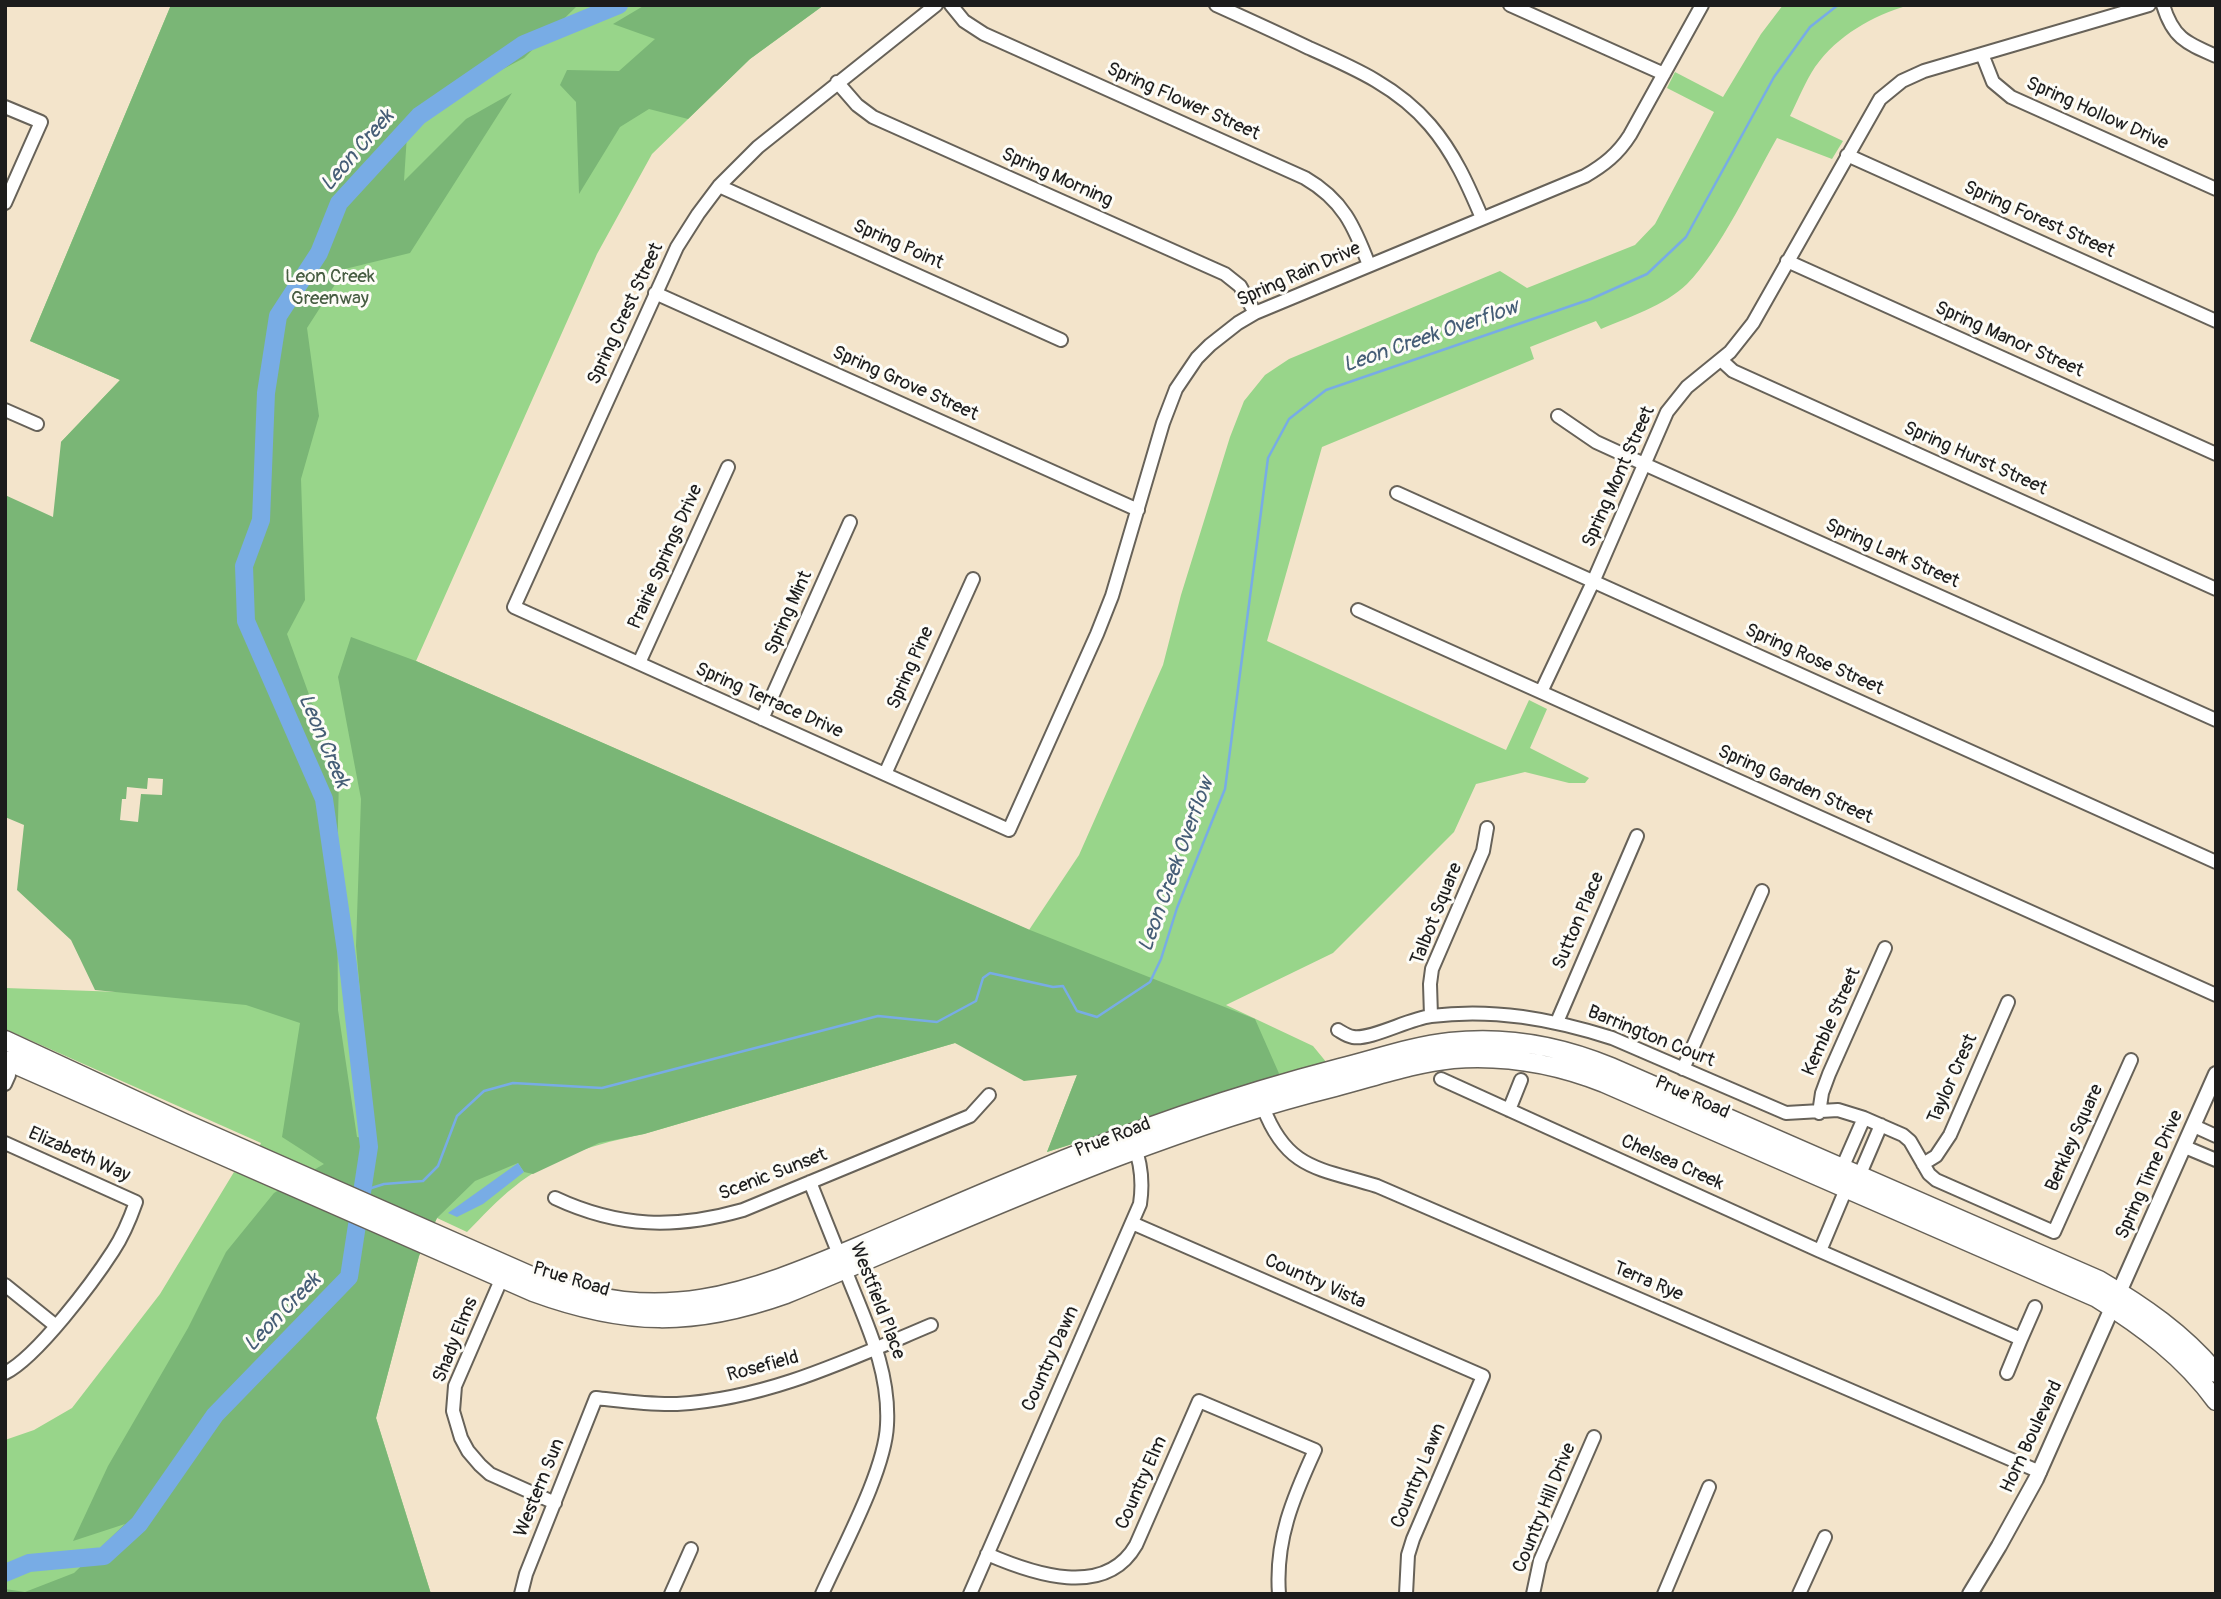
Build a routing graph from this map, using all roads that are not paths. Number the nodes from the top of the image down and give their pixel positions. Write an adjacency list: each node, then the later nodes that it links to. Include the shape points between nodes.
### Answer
1 (936, 5): 11 (street, Spring Crest Street)
2 (951, 5): 19 (street, Spring Flower Street, via 984,34 1306,178 1343,209)
3 (1216, 5): 17 (street, via 1354,68 1414,107 1458,165)
4 (1510, 5): 10 (street)
5 (1702, 5): 10 (street, Spring Rain Drive)
6 (2149, 5): 8 (street, Spring Mont Street)
7 (2163, 5): 9 (street, via 2174,31 2184,41)
8 (1982, 54): 13 (street, Spring Mont Street, via 1924,71 1886,92); 15 (street, Spring Hollow Drive, via 1993,82 2011,97)
9 (2216, 56)
10 (1664, 74): 17 (street, Spring Rain Drive, via 1623,146 1602,166)
11 (837, 82): 14 (street, Spring Crest Street); 21 (street, Spring Morning, via 873,117 1225,274 1240,286)
12 (5, 107): 16 (street, via 41,122)
13 (1847, 155): 18 (street, Spring Mont Street); 22 (street, Spring Forest Street)
14 (719, 186): 20 (street, Spring Crest Street, via 689,226); 23 (street, Spring Point)
15 (2216, 189)
16 (5, 203)
17 (1482, 218): 19 (street, Spring Rain Drive)
18 (1787, 261): 24 (street, Spring Mont Street, via 1740,343); 28 (street, Spring Manor Street)
19 (1369, 265): 21 (street, Spring Rain Drive)
20 (655, 293): 32 (street, Spring Grove Street); 37 (street, Spring Crest Street)
21 (1255, 313): 32 (street, Spring Rain Drive, via 1217,339 1186,373 1169,405)
22 (2216, 321)
23 (1061, 340)
24 (1721, 360): 29 (street, Spring Mont Street, via 1687,387 1667,412); 36 (street, Spring Hurst Street, via 1733,370)
25 (5, 410): 27 (street)
26 (1558, 416): 29 (street, Spring Lark Street, via 1595,442)
27 (37, 424)
28 (2216, 454)
29 (1644, 464): 35 (street, Spring Mont Street); 42 (street, Spring Lark Street)
30 (728, 467): 39 (street, Prairie Springs Drive)
31 (1397, 493): 35 (street, Spring Rose Street)
32 (1138, 510): 45 (street, Spring Rain Drive, via 1097,634)
33 (850, 522): 41 (street, Spring Mint)
34 (973, 579): 43 (street, Spring Pine)
35 (1593, 582): 40 (street, Spring Mont Street); 47 (street, Spring Rose Street)
36 (2216, 589)
37 (514, 607): 39 (street, Spring Terrace Drive)
38 (1357, 610): 40 (street, Spring Garden Street)
39 (639, 663): 41 (street, Spring Terrace Drive)
40 (1541, 692): 50 (street, Spring Garden Street)
41 (762, 719): 43 (street, Spring Terrace Drive)
42 (2216, 720)
43 (885, 774): 45 (street, Spring Terrace Drive)
44 (1487, 828): 52 (street, Talbot Square, via 1483,851 1432,969)
45 (1009, 830)
46 (1637, 836): 53 (street, Sutton Place)
47 (2216, 862)
48 (1762, 891): 59 (street)
49 (1885, 948): 67 (street, Kemble Street, via 1829,1074)
50 (2216, 995)
51 (2008, 1002): 79 (street, Taylor Crest, via 1950,1135 1936,1156)
52 (1431, 1016): 53 (street, Barrington Court, via 1497,1013); 54 (street, Barrington Court, via 1364,1037)
53 (1556, 1022): 59 (street, Barrington Court, via 1612,1038)
54 (1338, 1030)
55 (12, 1043): 57 (street); 77 (main road, Prue Road)
56 (2131, 1060): 84 (street, Berkley Square)
57 (6, 1061): 63 (street, via 9,1075); 77 (main road, Prue Road)
58 (1590, 1068): 65 (main road, Prue Road, via 1452,1059); 72 (main road, Prue Road, via 1527,1043 1450,1042 1417,1047 1280,1084); 80 (main road, Prue Road)
59 (1683, 1069): 67 (street, Barrington Court, via 1786,1114)
60 (2216, 1074): 70 (street, Spring Time Drive)
61 (1441, 1079): 66 (street, Chelsea Creek)
62 (1521, 1080): 66 (street)
63 (5, 1084)
64 (989, 1095): 81 (street, Scenic Sunset, via 970,1116)
65 (1263, 1107): 72 (main road, Prue Road); 102 (street, Terra Rye, via 1286,1148 1306,1162 1377,1186)
66 (1509, 1110): 85 (street, Chelsea Creek)
67 (1819, 1112): 68 (street, Barrington Court, via 1838,1110)
68 (1864, 1118): 69 (street, Barrington Court); 74 (street)
69 (1881, 1125): 76 (street); 79 (street, Barrington Court, via 1910,1141)
70 (2194, 1126): 71 (street); 75 (street, Spring Time Drive)
71 (2216, 1136)
72 (1133, 1142): 83 (street, Country Dawn, via 1142,1191); 86 (main road, Prue Road, via 1026,1175)
73 (5, 1143): 92 (street, Elizabeth Way, via 136,1202 113,1251)
74 (1853, 1144): 76 (street); 80 (street)
75 (2185, 1147): 78 (street); 89 (street, Spring Time Drive)
76 (1870, 1151): 80 (street)
77 (245, 1158): 87 (main road, Prue Road)
78 (2216, 1160)
79 (1923, 1164): 84 (street, Barrington Court, via 1943,1184)
80 (1847, 1181): 85 (street); 89 (main road, Prue Road, via 2097,1298)
81 (810, 1182): 82 (street, Scenic Sunset, via 743,1210 669,1224 605,1217); 86 (street, Westfield Place)
82 (555, 1198)
83 (1132, 1223): 98 (street, Country Vista); 107 (street, Country Dawn)
84 (2054, 1232)
85 (1820, 1251): 93 (street, Chelsea Creek)
86 (842, 1262): 87 (main road, Prue Road, via 749,1290 685,1302 614,1300); 94 (street, Westfield Place)
87 (505, 1272): 104 (street, Shady Elms, via 455,1386 453,1411 461,1438 480,1465 490,1474)
88 (5, 1284): 92 (street)
89 (2115, 1299): 97 (main road, Prue Road, via 2181,1336); 100 (main road, Prue Road); 102 (street, Horn Boulevard)
90 (2035, 1307): 93 (street)
91 (931, 1325): 94 (street, Rosefield)
92 (56, 1326): 95 (street)
93 (2021, 1339): 96 (street)
94 (877, 1348): 99 (street, Rosefield, via 794,1382 743,1395 676,1404); 110 (street, Westfield Place, via 887,1395 882,1454)
95 (5, 1373)
96 (2007, 1373)
97 (2216, 1373)
98 (1483, 1376): 113 (street, Country Lawn, via 1413,1539)
99 (596, 1398): 104 (street, Western Sun)
100 (2216, 1401)
101 (1594, 1437): 114 (street, Country Hill Drive, via 1540,1562)
102 (2039, 1472): 117 (street, Horn Boulevard)
103 (1709, 1487): 115 (street)
104 (555, 1503): 108 (street, Western Sun)
105 (1825, 1537): 116 (street)
106 (691, 1549): 109 (street)
107 (987, 1554): 111 (street, Country Dawn); 112 (street, Country Elm, via 1016,1567 1059,1576 1097,1576 1118,1567 1136,1545 1199,1401 1315,1450 1283,1529)
108 (522, 1594)
109 (671, 1594)
110 (822, 1594)
111 (970, 1594)
112 (1279, 1594)
113 (1406, 1594)
114 (1533, 1594)
115 (1664, 1594)
116 (1799, 1594)
117 (1970, 1594)

